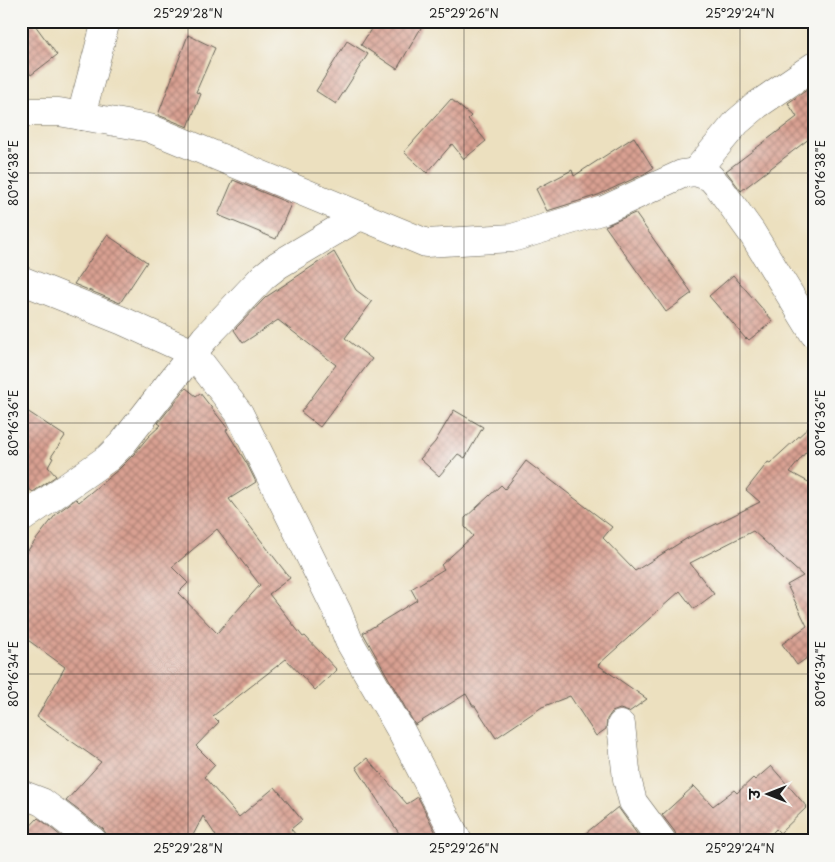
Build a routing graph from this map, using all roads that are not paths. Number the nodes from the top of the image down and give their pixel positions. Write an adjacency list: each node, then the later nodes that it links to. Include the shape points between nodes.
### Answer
1 (106, 21): 4 (street)
2 (814, 66): 5 (street, via 744,116)
3 (21, 112): 4 (street, via 59,112)
4 (81, 116): 6 (street, via 149,128)
5 (695, 172): 6 (street, via 682,174 604,210 512,238 426,243); 8 (street, via 710,177 719,187)
6 (360, 216): 10 (street, via 271,270)
7 (21, 280): 10 (street)
8 (806, 304): 9 (street)
9 (814, 334)
10 (193, 353): 11 (street, via 108,458); 15 (street, via 239,413 349,641 400,729)
11 (28, 505)
12 (621, 725): 16 (street, via 633,802)
13 (21, 794): 14 (street, via 42,802)
14 (93, 841)
15 (458, 841)
16 (662, 841)

